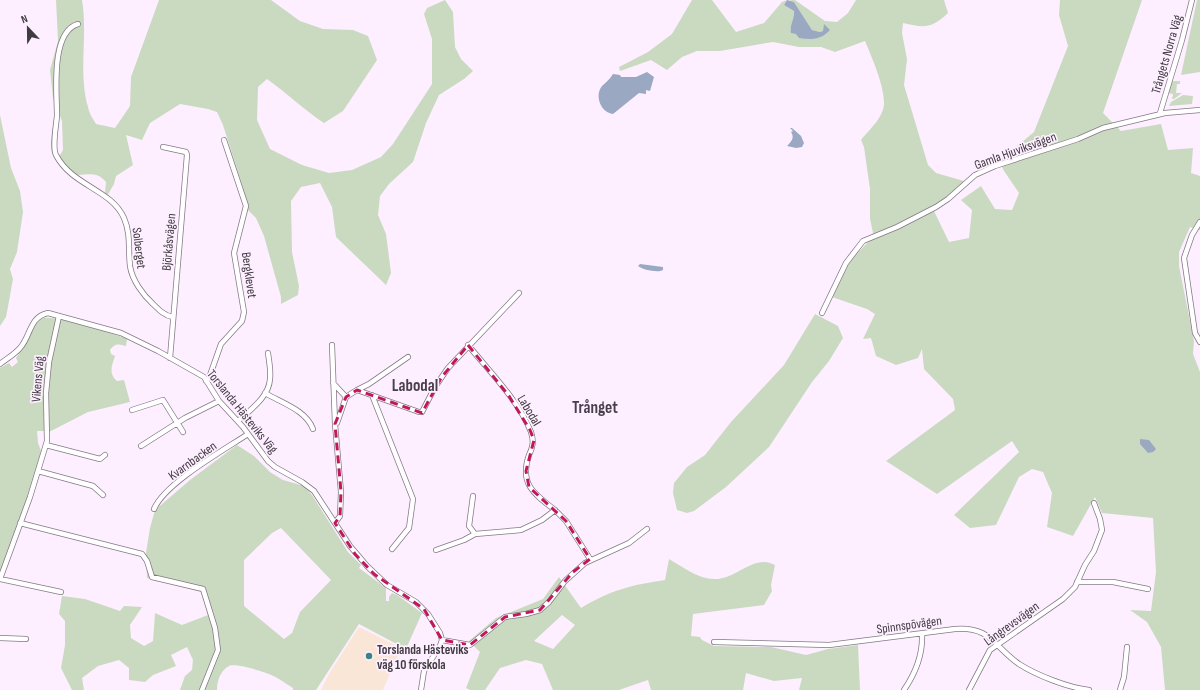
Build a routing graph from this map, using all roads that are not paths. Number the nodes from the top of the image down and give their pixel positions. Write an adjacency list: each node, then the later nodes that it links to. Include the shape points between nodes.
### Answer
1 (1192, 0): 4 (street, Trångets Norra Väg)
2 (78, 24): 11 (street, Solberget, via 72,26 65,34 59,49 55,154 70,174 107,198 120,210 128,232 130,268 136,283 160,311)
3 (1200, 110): 4 (street, Gamla Hjuviksvägen)
4 (1160, 114): 9 (street, Gamla Hjuviksvägen, via 1102,128 1078,139 988,169 970,178 936,207 897,227 868,238 846,262)
5 (224, 140): 19 (street, Bergklevet, via 246,206 234,253 244,312 242,321 221,344)
6 (163, 147): 11 (street, Björkåsvägen, via 186,152 187,155)
7 (1200, 222): 12 (street, via 1192,235 1184,258 1195,333)
8 (519, 293): 14 (street)
9 (822, 313)
10 (59, 316): 17 (street, Torslanda Hästeviks Väg, via 121,333); 18 (street, Torslanda Hästeviks Väg, via 48,313 38,316 20,348); 33 (street, Vikens Väg, via 49,362)
11 (173, 317): 17 (street, Björkåsvägen)
12 (1200, 342)
13 (332, 345): 20 (street)
14 (468, 345): 23 (street, via 441,378 422,412); 41 (street, Labodal, via 505,390 530,430 534,440 526,467 527,482 532,491)
15 (268, 353): 22 (street, via 270,379)
16 (408, 357): 21 (street)
17 (170, 358): 19 (street, Torslanda Hästeviks Väg, via 196,371)
18 (0, 364)
19 (206, 381): 25 (street, Torslanda Hästeviks Väg)
20 (333, 383): 24 (street); 29 (street)
21 (357, 390): 23 (street); 24 (street)
22 (265, 393): 27 (street, via 262,399); 30 (street, via 303,414)
23 (372, 395): 46 (street, via 413,499 408,528)
24 (346, 397): 29 (street)
25 (219, 401): 27 (street, Torslanda Hästeviks Väg); 28 (street)
26 (132, 410): 28 (street, via 163,400)
27 (238, 421): 32 (street, Torslanda Hästeviks Väg)
28 (178, 423): 31 (street); 34 (street)
29 (335, 424): 43 (street, via 341,499 340,516)
30 (313, 429)
31 (183, 432)
32 (248, 434): 40 (street, Kvarnbacken, via 178,482); 43 (street, Torslanda Hästeviks Väg, via 275,467 314,491)
33 (46, 445): 35 (street, via 100,459); 36 (street, Vikens Väg)
34 (141, 446)
35 (105, 455)
36 (38, 471): 37 (street, via 93,486); 42 (street, Vikens Väg)
37 (103, 495)
38 (474, 496): 45 (street, via 469,526)
39 (1094, 503): 50 (street, Långrevsvägen, via 1102,530 1094,552)
40 (154, 509)
41 (555, 510): 45 (street, via 542,520 520,530); 48 (street, Labodal, via 566,521)
42 (20, 523): 49 (street, Vikens Väg); 60 (street, via 142,554 146,558 152,577 203,588 215,628 218,650)
43 (334, 523): 56 (street, Torslanda Hästeviks Väg, via 355,554 374,574 424,609)
44 (647, 529): 48 (street, via 629,543)
45 (475, 534): 47 (street)
46 (392, 549)
47 (436, 550)
48 (590, 559): 56 (street, via 573,572 550,602 540,610 506,617 470,645)
49 (0, 579): 52 (street, Vikens Väg)
50 (1077, 582): 51 (street, via 1113,582); 58 (street, Långrevsvägen, via 1063,599)
51 (1148, 589)
52 (61, 592)
53 (922, 634): 57 (street, Spinnspövägen, via 830,645); 58 (street, Spinnspövägen, via 974,629); 62 (street, via 922,650)
54 (0, 638): 55 (street)
55 (26, 640)
56 (442, 640): 61 (street, via 424,671)
57 (714, 642)
58 (997, 644): 63 (street, Långrevsvägen, via 985,657); 64 (street, Spinnspövägen, via 1014,660 1030,670)
59 (1127, 647): 65 (street)
60 (202, 690)
61 (421, 690)
62 (904, 690)
63 (969, 690)
64 (1089, 690)
65 (1120, 690)

